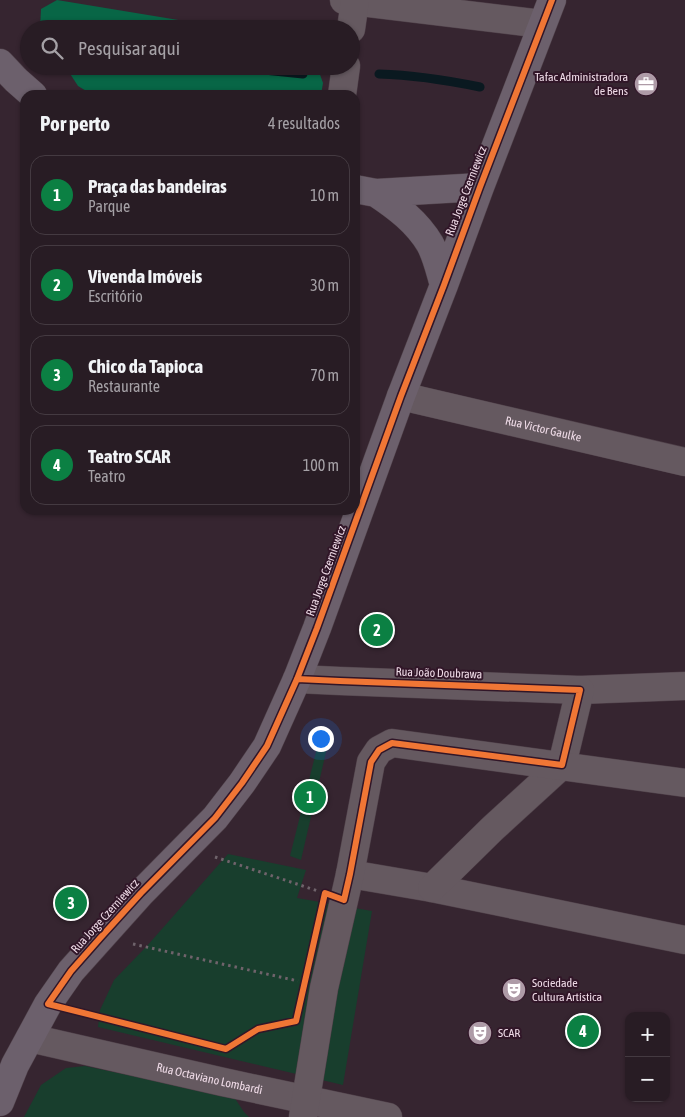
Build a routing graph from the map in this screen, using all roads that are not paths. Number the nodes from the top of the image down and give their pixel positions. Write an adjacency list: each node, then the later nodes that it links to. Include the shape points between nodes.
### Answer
1 (349, 1): 2 (street); 3 (street)
2 (547, 12): 8 (main road, Rua Jorge Czerniewicz)
3 (350, 20)
4 (0, 63): 6 (main road)
5 (345, 75): 7 (street)
6 (27, 90)
7 (343, 90)
8 (480, 187): 9 (main road); 10 (main road, Rua Jorge Czerniewicz)
9 (365, 191): 10 (main road, via 400,210 416,225 430,244)
10 (444, 285): 11 (main road, Rua Jorge Czerniewicz)
11 (401, 396): 12 (street, Rua Victor Gaulke); 13 (main road, Rua Jorge Czerniewicz)
12 (685, 462)
13 (360, 511)
14 (358, 515): 15 (main road, Rua Jorge Czerniewicz)
15 (297, 679): 17 (street, Rua João Doubrawa); 23 (main road, Rua Jorge Czerniewicz, via 267,746 242,784 215,818 71,971)
16 (685, 686): 17 (street, Rua João Doubrawa)
17 (580, 690): 18 (street)
18 (562, 765): 19 (street); 20 (street, via 392,743 378,750 370,762); 21 (street)
19 (685, 783)
20 (350, 874): 21 (street); 25 (street, via 324,988)
21 (432, 888): 22 (street)
22 (685, 940)
23 (30, 1038): 24 (main road, Rua Jorge Czerniewicz); 25 (street, Rua Octaviano Lombardi)
24 (0, 1102)
25 (304, 1108): 26 (street, Rua Octaviano Lombardi)
26 (388, 1117)

